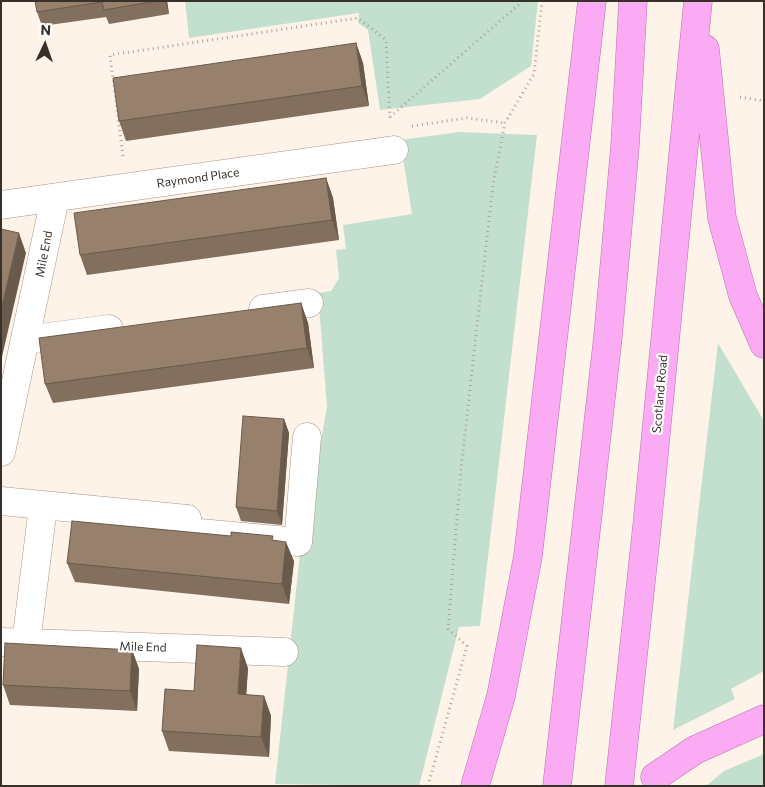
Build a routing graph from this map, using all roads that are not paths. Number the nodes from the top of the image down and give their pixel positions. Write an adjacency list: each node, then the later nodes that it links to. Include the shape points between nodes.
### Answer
1 (592, 1): 20 (highway, via 528,556 501,696)
2 (634, 1): 21 (highway, via 608,336)
3 (699, 1): 11 (highway, via 722,218 743,296); 22 (highway, Scotland Road)
4 (392, 140): 5 (street, Raymond Place)
5 (55, 198): 6 (street, Raymond Place); 10 (street, Mile End)
6 (1, 205)
7 (309, 303): 8 (street)
8 (241, 312)
9 (133, 326): 10 (street)
10 (26, 340): 13 (street, Mile End)
11 (764, 344)
12 (307, 437): 15 (street, via 298,542 188,532 187,519)
13 (1, 452)
14 (1, 502): 15 (street)
15 (42, 507): 16 (street)
16 (14, 642): 17 (street, Mile End)
17 (284, 652)
18 (764, 719): 19 (highway, via 695,750)
19 (655, 777)
20 (475, 786)
21 (557, 786)
22 (619, 786)

